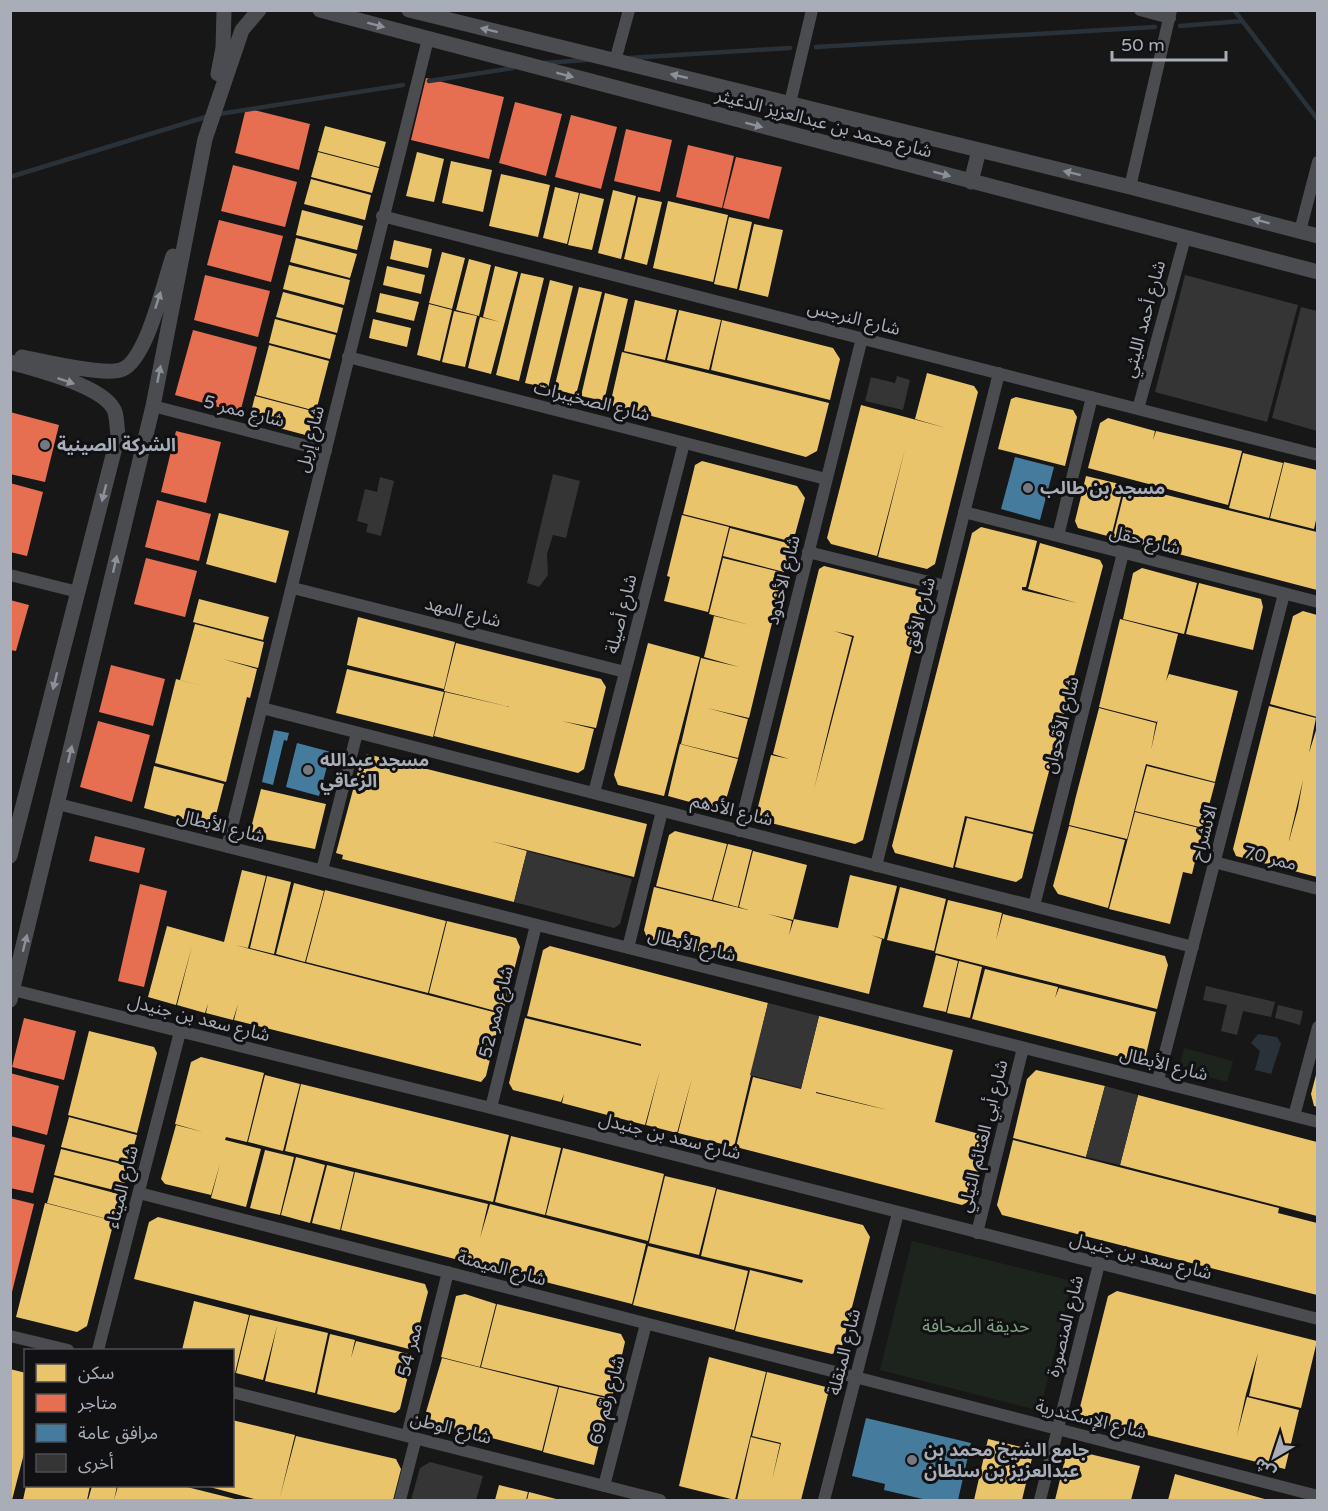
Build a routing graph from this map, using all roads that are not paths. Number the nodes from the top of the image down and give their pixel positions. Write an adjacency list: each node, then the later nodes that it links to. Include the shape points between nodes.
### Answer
1 (224, 10): 12 (street, via 223,48)
2 (320, 10): 9 (street, شارع محمد بن عبدالعزيز الدغيثر, one-way to 9)
3 (409, 10): 10 (street, شارع محمد بن عبدالعزيز الدغيثر, one-way to 3)
4 (629, 10): 10 (street)
5 (812, 10): 11 (street)
6 (1140, 10): 8 (street)
7 (258, 11): 12 (street, via 242,30)
8 (1171, 14): 16 (street)
9 (428, 39): 15 (street, شارع محمد بن عبدالعزيز الدغيثر, one-way to 15); 18 (street, شارع إربل)
10 (615, 61): 11 (street, شارع محمد بن عبدالعزيز الدغيثر, one-way to 10)
11 (790, 103): 13 (street, شارع محمد بن عبدالعزيز الدغيثر)
12 (205, 139): 17 (street)
13 (979, 150): 15 (street); 16 (street, شارع محمد بن عبدالعزيز الدغيثر, one-way to 13)
14 (1317, 162): 19 (street)
15 (971, 182): 21 (street, شارع محمد بن عبدالعزيز الدغيثر)
16 (1130, 187): 19 (street, شارع محمد بن عبدالعزيز الدغيثر, one-way to 16)
17 (190, 208): 24 (street, one-way to 17, via 108,371 123,369 135,359 144,341); 29 (street, one-way to 17)
18 (382, 216): 23 (street, شارع النرجس); 25 (street, شارع إربل)
19 (1300, 231): 20 (street, شارع محمد بن عبدالعزيز الدغيثر)
20 (1317, 236)
21 (1185, 238): 22 (street, شارع محمد بن عبدالعزيز الدغيثر); 30 (street, شارع أحمد الليثي)
22 (1317, 272)
23 (862, 338): 27 (street, شارع النرجس); 34 (street, شارع الأخدود)
24 (10, 355)
25 (348, 357): 31 (street, شارع الصخيبرات); 32 (street, شارع إربل)
26 (10, 362): 42 (street, one-way to 42, via 80,386 105,398 115,411 118,436)
27 (999, 373): 28 (street, شارع النرجس); 35 (street, شارع الأفق)
28 (1092, 397): 30 (street, شارع النرجس); 36 (street)
29 (153, 406): 32 (street, شارع ممر 5); 49 (street, one-way to 29)
30 (1138, 409): 33 (street, شارع النرجس)
31 (684, 443): 34 (street, شارع الصخيبرات); 45 (street, شارع أصيلة)
32 (326, 451): 41 (street, شارع إربل)
33 (1317, 455)
34 (826, 479): 37 (street, شارع الأخدود)
35 (964, 512): 36 (street, شارع حقل); 40 (street, شارع الأفق)
36 (1058, 536): 38 (street, شارع حقل)
37 (808, 552): 40 (street); 51 (street, شارع الأخدود)
38 (1123, 553): 43 (street, شارع حقل); 58 (street, شارع الأقحوان)
39 (10, 575): 42 (street)
40 (945, 586): 55 (street, شارع الأفق)
41 (293, 588): 45 (street, شارع المهد); 46 (street, شارع إربل)
42 (78, 592): 53 (street, one-way to 53)
43 (1284, 594): 44 (street, شارع حقل); 54 (street, الانشراح)
44 (1317, 602)
45 (625, 672): 48 (street, شارع أصيلة)
46 (262, 708): 47 (street, شارع الأدهم); 52 (street, شارع إربل)
47 (357, 732): 48 (street, شارع الأدهم); 56 (street)
48 (594, 794): 50 (street, شارع الأدهم)
49 (58, 804): 52 (street, شارع الأبطال); 62 (street, one-way to 49)
50 (662, 811): 51 (street, شارع الأدهم); 61 (street)
51 (739, 831): 55 (street, شارع الأدهم)
52 (227, 847): 56 (street, شارع الأبطال)
53 (10, 856)
54 (1215, 862): 57 (street, ممر 70); 60 (street, الانشراح)
55 (876, 866): 58 (street, شارع الأدهم)
56 (322, 870): 59 (street, شارع الأبطال)
57 (1317, 888)
58 (1034, 906): 60 (street, شارع الأدهم)
59 (536, 925): 61 (street, شارع الأبطال); 67 (street, شارع ممر 52)
60 (1192, 947): 66 (street, الانشراح)
61 (628, 948): 65 (street, شارع الأبطال)
62 (12, 995): 64 (street, شارع سعد بن جنيدل)
63 (1317, 1027): 68 (street)
64 (180, 1032): 67 (street, شارع سعد بن جنيدل); 70 (street, شارع الميناء)
65 (1023, 1048): 66 (street, شارع الأبطال); 72 (street, شارع أبي الغنائم النيلي)
66 (1158, 1080): 68 (street, شارع الأبطال)
67 (491, 1108): 71 (street, شارع سعد بن جنيدل)
68 (1294, 1116): 69 (street, شارع الأبطال)
69 (1317, 1122)
70 (139, 1192): 74 (street, شارع الميمنة); 79 (street, شارع الميناء)
71 (898, 1213): 72 (street, شارع سعد بن جنيدل); 80 (street, شارع المنقلة)
72 (977, 1233): 73 (street, شارع سعد بن جنيدل)
73 (1099, 1264): 75 (street, شارع سعد بن جنيدل); 82 (street, شارع المنصورة)
74 (448, 1272): 76 (street, شارع الميمنة); 83 (street, ممر 54)
75 (1317, 1319)
76 (646, 1324): 80 (street, شارع الميمنة); 84 (street, شارع رقم 69)
77 (10, 1336): 78 (street)
78 (64, 1349)
79 (98, 1349)
80 (856, 1378): 82 (street, شارع الإسكندرية); 88 (street, شارع المنقلة)
81 (234, 1393): 83 (street, شارع الوطن)
82 (1058, 1430): 85 (street, شارع الإسكندرية); 89 (street, شارع المنصورة)
83 (411, 1437): 84 (street, شارع الوطن); 86 (street, ممر 54)
84 (604, 1486): 87 (street, شارع الوطن)
85 (1317, 1496)
86 (400, 1500)
87 (660, 1500)
88 (824, 1500)
89 (1040, 1500)

